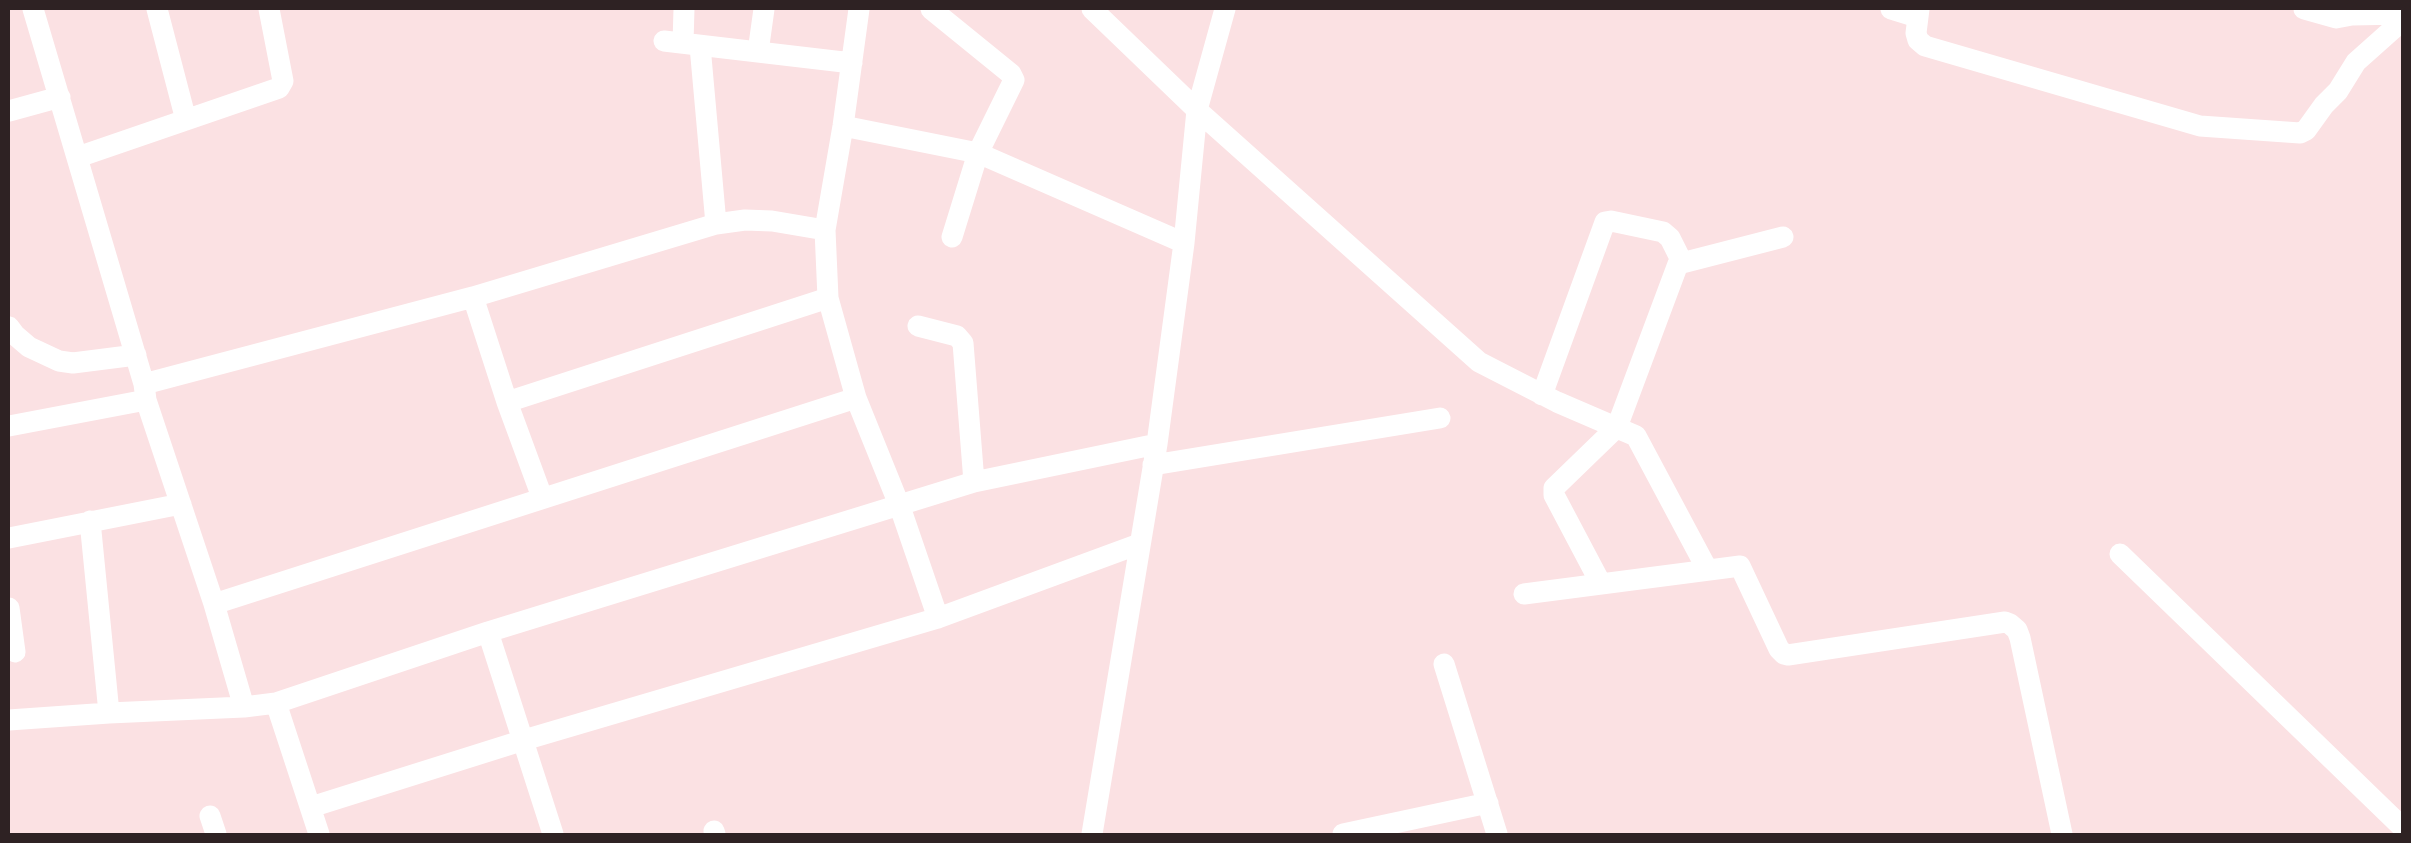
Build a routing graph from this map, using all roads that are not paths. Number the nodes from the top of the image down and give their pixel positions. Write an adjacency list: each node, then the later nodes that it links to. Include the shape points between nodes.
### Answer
1 (33, 9): 18 (street)
2 (157, 9): 21 (street)
3 (269, 9): 21 (street, via 282,84 274,90)
4 (684, 9): 15 (street)
5 (764, 9): 16 (street)
6 (859, 9): 17 (street)
7 (931, 9): 23 (street, via 1011,74 1014,80)
8 (1092, 9): 19 (street)
9 (1225, 9): 19 (street)
10 (1891, 9): 12 (street)
11 (2304, 9): 13 (street, via 2336,18)
12 (1918, 13): 14 (street, via 1918,40 1924,46 2200,126 2300,133 2338,91 2356,62)
13 (2402, 14)
14 (2402, 21)
15 (682, 43): 16 (street); 25 (street)
16 (758, 52): 17 (street)
17 (852, 64): 22 (street)
18 (60, 97): 20 (street); 24 (street)
19 (1197, 110): 29 (street); 37 (street, via 1479,362)
20 (9, 111)
21 (186, 120): 24 (street)
22 (843, 126): 23 (street); 26 (street)
23 (978, 153): 27 (street); 29 (street)
24 (78, 157): 35 (street)
25 (716, 224): 26 (street, via 772,220); 31 (street)
26 (824, 230): 32 (street)
27 (952, 237)
28 (1783, 237): 30 (street)
29 (1184, 243): 43 (street)
30 (1682, 262): 37 (street, via 1670,238 1663,232 1605,222); 42 (street, via 1674,268)
31 (473, 297): 36 (street); 39 (street)
32 (828, 298): 38 (street); 39 (street)
33 (918, 326): 45 (street, via 957,336 963,343)
34 (9, 327): 35 (street, via 29,347 58,361 73,363)
35 (136, 355): 36 (street)
36 (145, 392): 41 (street); 47 (street)
37 (1542, 395): 42 (street)
38 (856, 398): 46 (street, via 548,498); 48 (street)
39 (507, 402): 46 (street)
40 (1440, 418): 44 (street)
41 (9, 426)
42 (1617, 427): 53 (street, via 1636,436); 54 (street, via 1554,491)
43 (1156, 444): 44 (street); 45 (street)
44 (1153, 466): 51 (street)
45 (974, 482): 48 (street)
46 (542, 497): 56 (street)
47 (182, 504): 49 (street); 56 (street)
48 (900, 507): 58 (street); 59 (street)
49 (90, 521): 50 (street); 64 (street)
50 (9, 538)
51 (1139, 544): 58 (street); 72 (street)
52 (2120, 554): 69 (street)
53 (1707, 569): 54 (street); 75 (street, via 1741,568 1778,649 1784,654 2005,622 2010,624 2020,638)
54 (1601, 584): 55 (street)
55 (1524, 594)
56 (214, 604): 63 (street)
57 (9, 608): 60 (street)
58 (938, 618): 66 (street)
59 (488, 632): 62 (street); 66 (street)
60 (15, 652)
61 (1444, 664): 67 (street)
62 (276, 703): 63 (street); 68 (street)
63 (244, 707): 64 (street)
64 (109, 712): 65 (street)
65 (9, 720)
66 (524, 740): 68 (street); 71 (street)
67 (1488, 804): 73 (street); 74 (street)
68 (311, 807): 70 (street)
69 (2402, 827)
70 (319, 834)
71 (552, 834)
72 (1092, 834)
73 (1343, 834)
74 (1497, 834)
75 (2062, 834)

